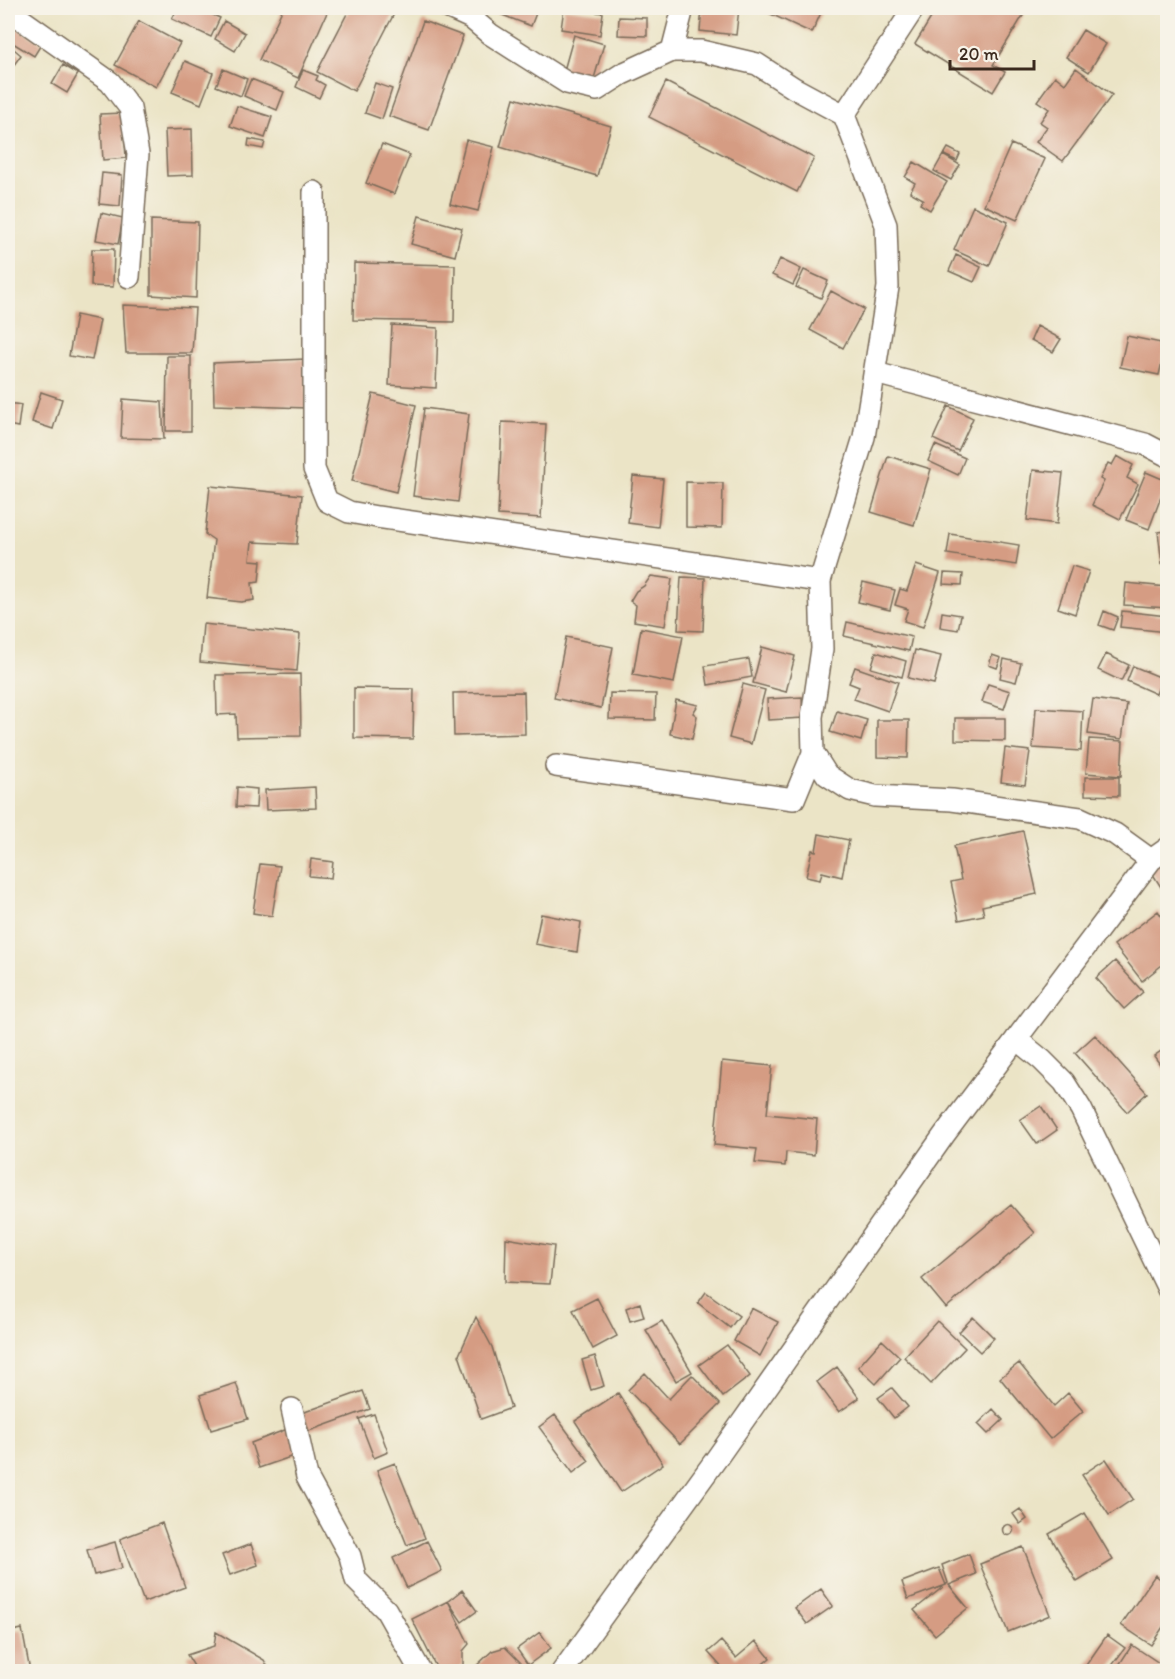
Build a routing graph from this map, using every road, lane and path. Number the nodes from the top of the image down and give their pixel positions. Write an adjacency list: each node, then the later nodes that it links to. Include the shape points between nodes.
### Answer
1 (449, 8): 5 (street, via 471,18 567,83 597,90)
2 (683, 8): 5 (street)
3 (914, 8): 6 (street)
4 (8, 10): 8 (street, via 110,82 130,108 138,154)
5 (672, 51): 6 (street, via 701,51 757,64)
6 (844, 115): 9 (street, via 886,225 888,287)
7 (314, 192): 11 (street, via 315,469 327,501 349,512 377,517)
8 (129, 277)
9 (875, 373): 10 (street, via 1124,438); 11 (street, via 864,437)
10 (1167, 456)
11 (820, 581): 12 (street, via 822,649 812,717)
12 (813, 753): 13 (street, via 794,799); 14 (street, via 827,775 850,790 1080,818)
13 (556, 766)
14 (1159, 854): 15 (street)
15 (1016, 1039): 16 (street, via 1064,1082 1081,1109); 19 (street)
16 (1167, 1289)
17 (292, 1409): 18 (street, via 307,1477 350,1556 356,1580 386,1610)
18 (421, 1671)
19 (562, 1671)

